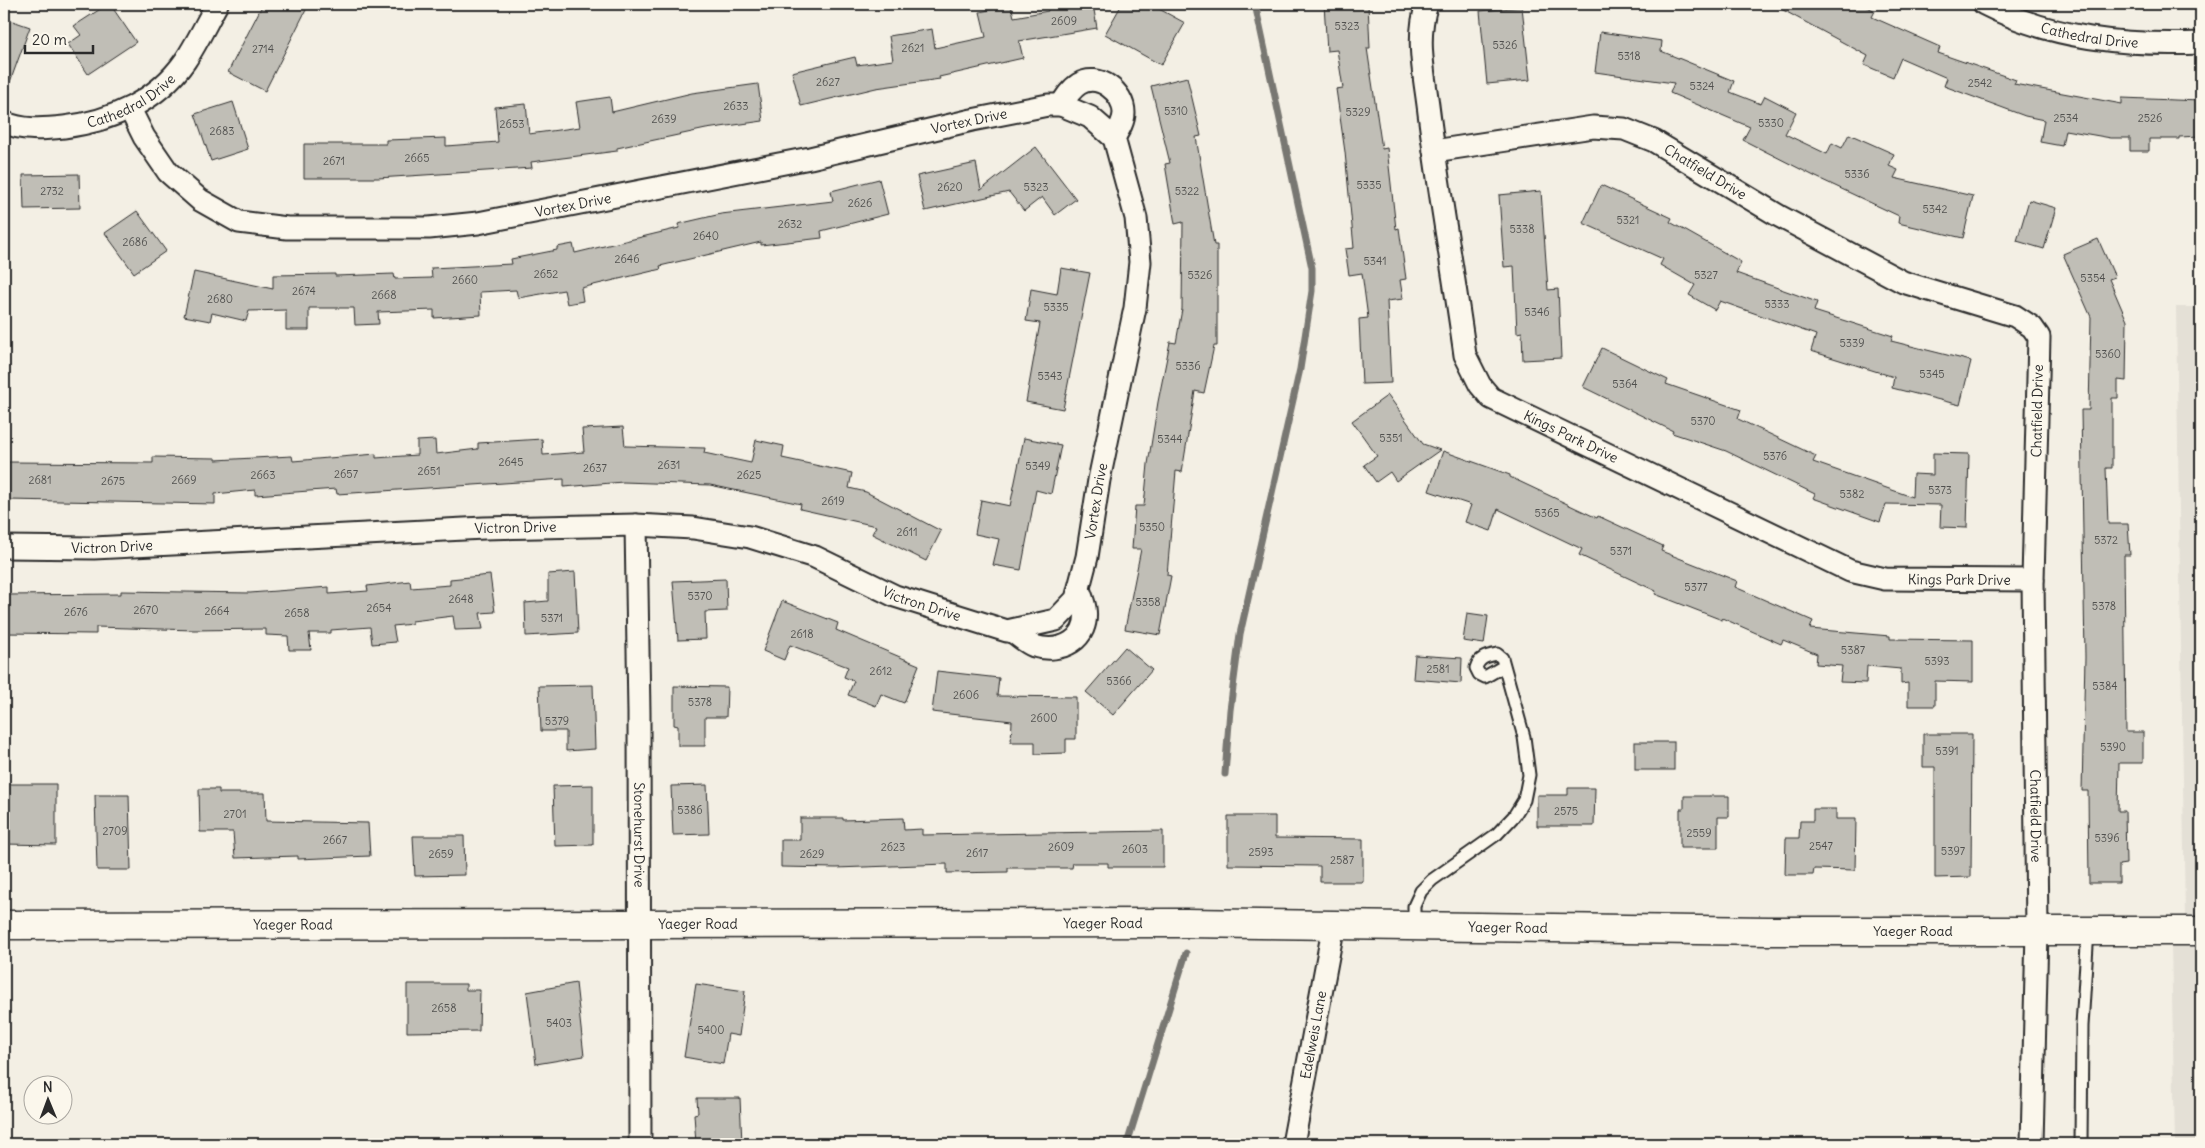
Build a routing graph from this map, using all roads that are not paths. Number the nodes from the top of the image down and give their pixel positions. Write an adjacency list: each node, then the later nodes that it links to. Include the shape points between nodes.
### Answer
1 (217, 4): 6 (street, Cathedral Drive, via 185,61 161,87)
2 (1427, 4): 9 (street, Kings Park Drive, via 1422,20 1421,45)
3 (1984, 4): 4 (street, Cathedral Drive, via 2003,14 2060,32 2115,43)
4 (2201, 43)
5 (1061, 105): 6 (street, Vortex Drive, via 972,120 810,158 488,222 429,228 287,228 239,222 200,200 168,172); 8 (street, Vortex Drive, via 1090,118); 8 (street, via 1080,83 1106,84 1117,91 1124,114)
6 (130, 109): 7 (street, Cathedral Drive, via 101,121 41,129)
7 (4, 122)
8 (1114, 138): 13 (street, Vortex Drive, via 1136,218 1140,262 1135,308)
9 (1434, 151): 12 (street, Kings Park Drive, via 1465,354 1480,385 1491,398 1850,571 1885,579); 12 (street, Chatfield Drive, via 1594,127 1624,129 1654,141 1778,216 1903,282 2015,316 2032,326 2039,337)
10 (636, 525): 11 (street, Victron Drive, via 484,528 94,548); 15 (street, Victron Drive, via 693,528 750,537 815,557 896,596); 17 (street, Stonehurst Drive)
11 (4, 547)
12 (2033, 580): 21 (street, Chatfield Drive)
13 (1079, 590): 14 (street, Vortex Drive); 15 (street, Victron Drive, via 1085,609 1084,626 1078,640 1059,649 1033,646)
14 (1056, 620): 15 (street, Victron Drive)
15 (1011, 630)
16 (1504, 666): 20 (lane, via 1524,737 1529,775 1524,800 1497,834 1432,880 1421,892 1414,906)
17 (638, 923): 18 (street, Yaeger Road); 19 (street, Yaeger Road); 24 (street, Stonehurst Drive)
18 (1334, 924): 20 (street, Yaeger Road); 25 (street, Edelweis Lane)
19 (4, 925)
20 (1414, 926): 21 (street, Yaeger Road, via 1768,931)
21 (2037, 930): 22 (street, Yaeger Road); 26 (street, Chatfield Drive)
22 (2088, 930): 23 (street, Yaeger Road); 27 (lane, via 2082,1026)
23 (2201, 930)
24 (640, 1144)
25 (1292, 1144)
26 (2032, 1144)
27 (2081, 1144)

